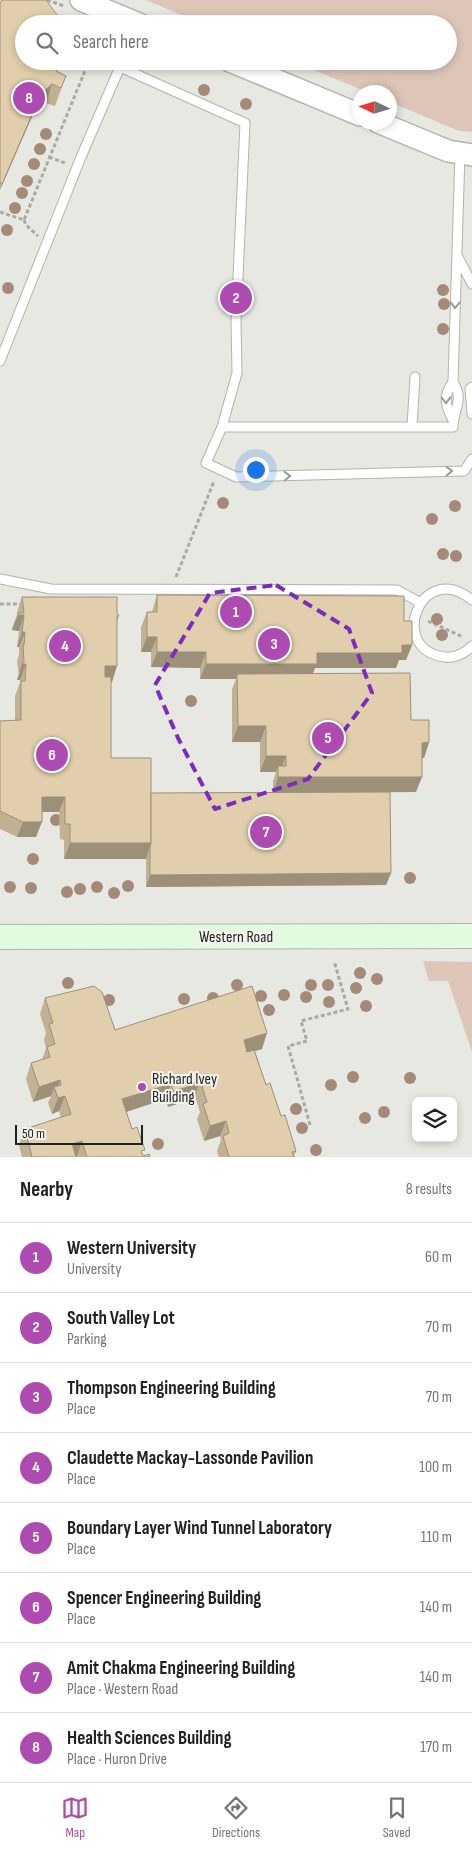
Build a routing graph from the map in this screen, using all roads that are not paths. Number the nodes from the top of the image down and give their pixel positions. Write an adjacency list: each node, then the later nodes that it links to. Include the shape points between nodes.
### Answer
1 (81, 0): 2 (street)
2 (117, 15)
3 (119, 70): 11 (lane)
4 (127, 70): 16 (lane, via 245,123 236,321 237,373)
5 (252, 70): 6 (street)
6 (352, 112)
7 (397, 130): 8 (street, via 448,151)
8 (466, 154): 9 (lane)
9 (458, 256): 10 (lane); 15 (lane, one-way to 15, via 453,382 446,390 446,408 453,427)
10 (472, 284)
11 (0, 361)
12 (415, 377): 15 (lane)
13 (472, 387): 14 (lane)
14 (472, 414)
15 (412, 426): 16 (lane)
16 (222, 427): 17 (lane, one-way to 17, via 206,463 236,477 464,471)
17 (472, 459)
18 (0, 579): 20 (lane, via 51,589 397,590)
19 (472, 600): 20 (lane, via 463,593 441,590)
20 (420, 603): 21 (lane, via 414,615 416,636 429,652 449,657 460,655)
21 (470, 643)
22 (472, 936): 23 (main road, Western Road)
23 (0, 937)

